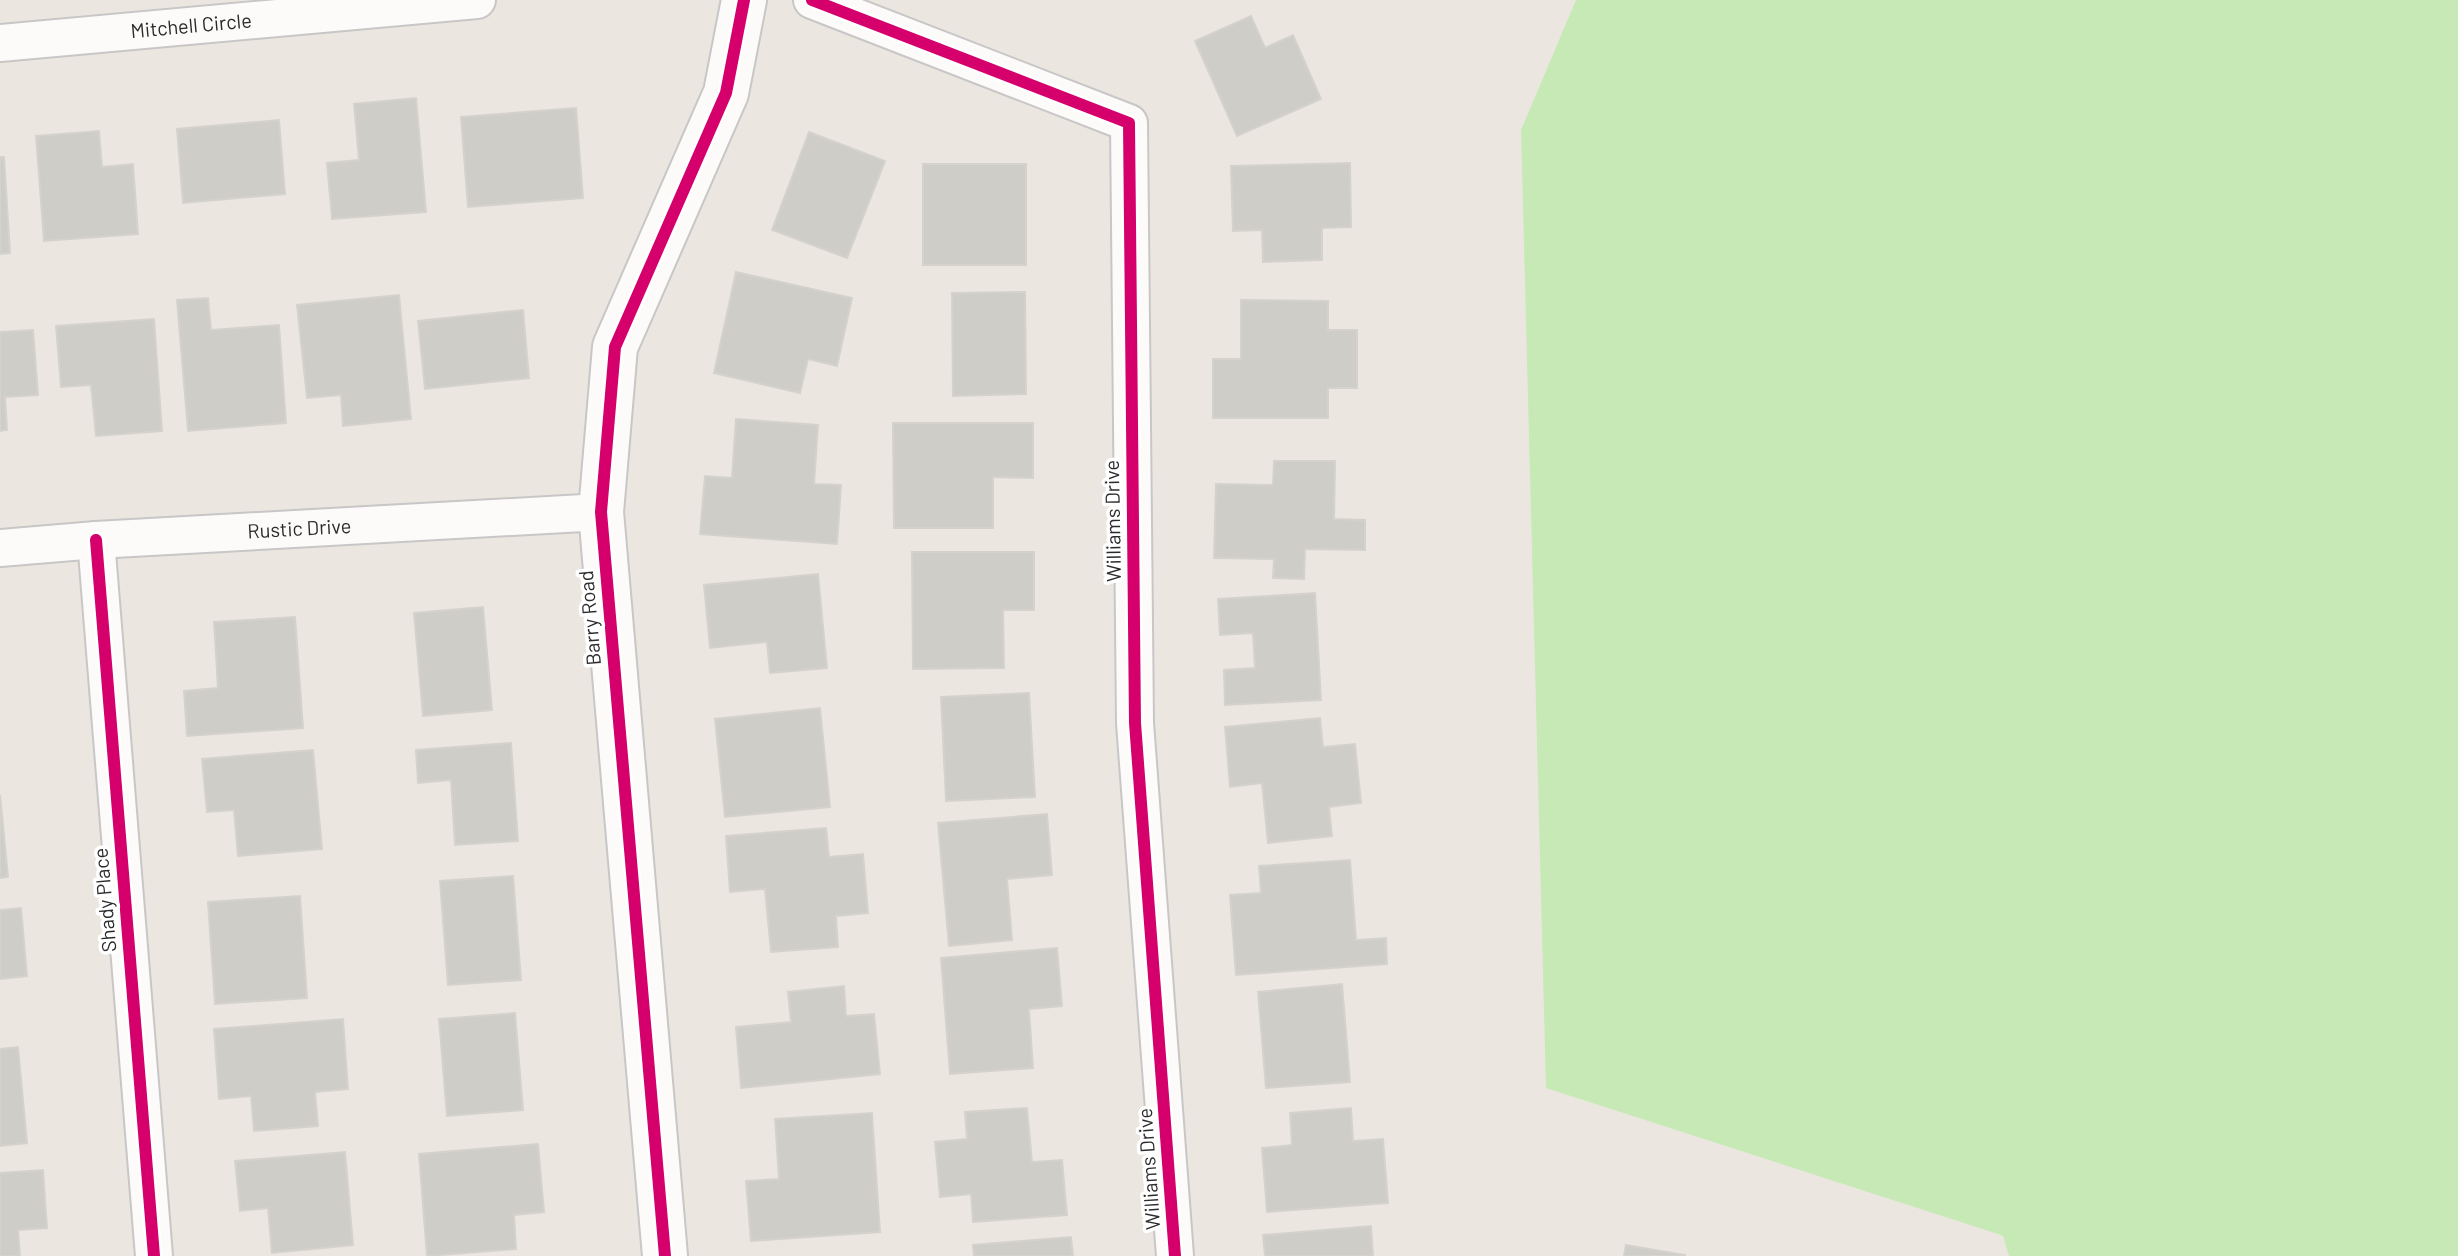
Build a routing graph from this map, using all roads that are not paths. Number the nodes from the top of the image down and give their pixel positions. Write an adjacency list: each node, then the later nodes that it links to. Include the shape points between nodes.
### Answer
1 (477, 0): 4 (street, Mitchell Circle)
2 (744, 0): 5 (street, Barry Road, via 726,93 615,347)
3 (812, 0): 10 (street, Williams Drive, via 1129,123 1135,723)
4 (0, 43)
5 (601, 512): 6 (street, Rustic Drive); 9 (street, Barry Road)
6 (96, 540): 7 (street, Rustic Drive); 8 (street, Shady Place)
7 (0, 548)
8 (154, 1256)
9 (665, 1256)
10 (1175, 1256)

